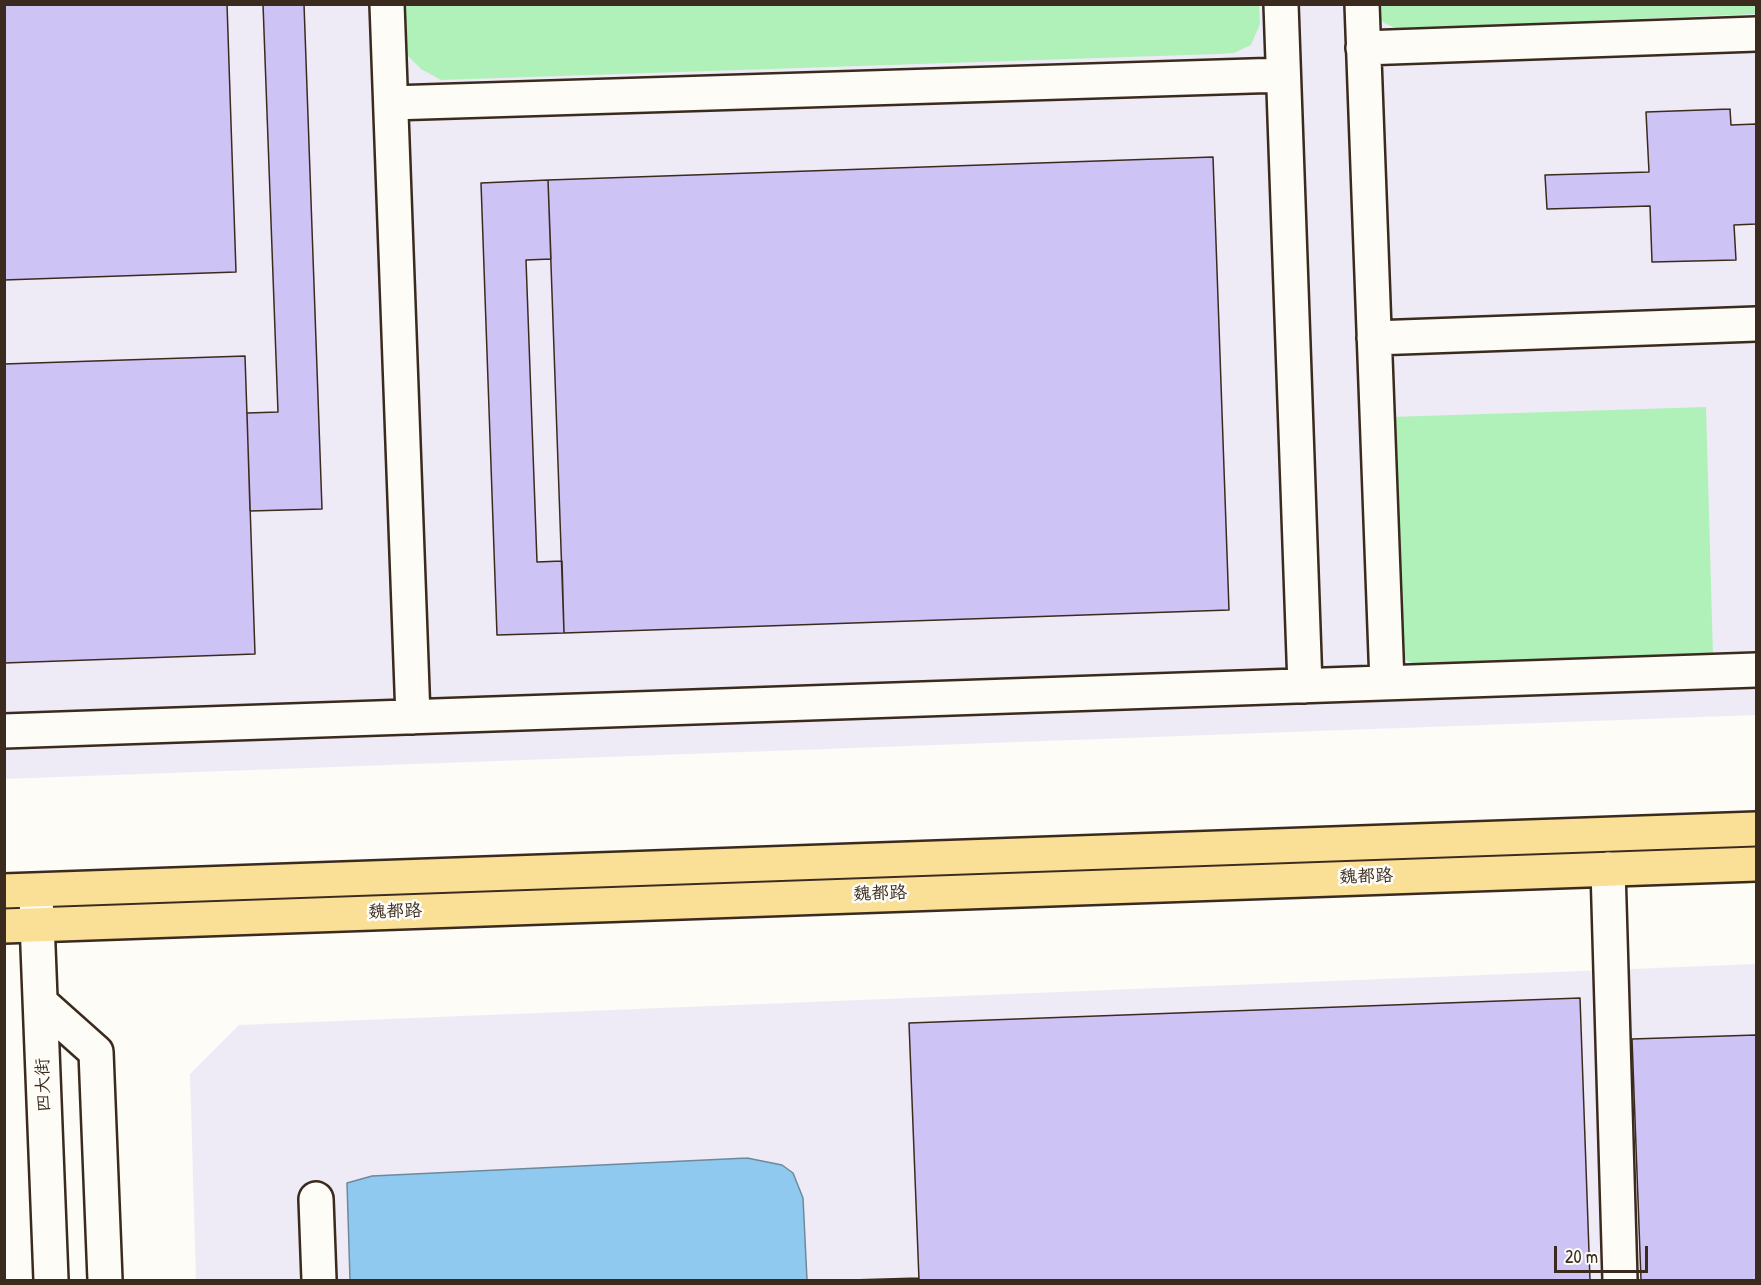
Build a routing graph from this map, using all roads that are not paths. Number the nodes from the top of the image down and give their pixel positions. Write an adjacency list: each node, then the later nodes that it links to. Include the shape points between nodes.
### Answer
1 (387, 4): 7 (street)
2 (1281, 4): 6 (street)
3 (1362, 4): 5 (street)
4 (1756, 34): 5 (street)
5 (1363, 48): 9 (street)
6 (1283, 75): 7 (street); 12 (street)
7 (391, 103): 13 (street)
8 (1756, 324): 9 (street)
9 (1374, 338): 11 (street)
10 (1756, 670): 11 (street)
11 (1387, 683): 12 (street)
12 (1305, 686): 13 (street)
13 (413, 717): 14 (street)
14 (4, 731)
15 (1756, 830): 18 (main road, 魏都路)
16 (1756, 864): 17 (main road, 魏都路)
17 (1608, 869): 19 (main road, 魏都路); 26 (street)
18 (20, 890): 19 (street, 四大街)
19 (38, 925): 20 (main road, 魏都路); 21 (street, 四大街)
20 (4, 926)
21 (41, 1003): 23 (street, 四大街); 24 (street, via 96,1052)
22 (316, 1199): 25 (street)
23 (51, 1281)
24 (105, 1281)
25 (320, 1281)
26 (1620, 1281)

